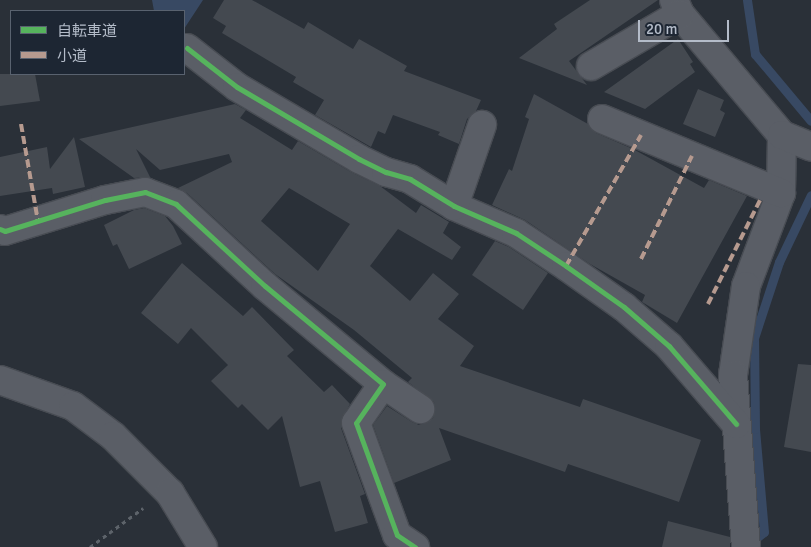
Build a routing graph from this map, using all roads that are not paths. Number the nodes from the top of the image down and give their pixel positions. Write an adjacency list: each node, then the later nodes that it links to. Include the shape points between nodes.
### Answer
1 (677, 7): 3 (street); 6 (street)
2 (187, 48): 9 (street, via 236,88 359,160 410,179)
3 (591, 66)
4 (602, 119): 8 (street)
5 (482, 125): 9 (street)
6 (782, 135): 7 (street); 8 (street)
7 (811, 147)
8 (781, 193): 14 (street, via 746,286 733,375)
9 (454, 206): 14 (street, via 516,233 624,306 669,346)
10 (0, 229): 12 (street, via 5,231 106,200 144,192 176,204 265,286)
11 (0, 380): 15 (street, via 73,406 112,436 167,489)
12 (383, 384): 13 (street); 16 (street, via 356,423 397,534)
13 (420, 409)
14 (736, 424): 17 (street)
15 (203, 547)
16 (415, 547)
17 (746, 547)

